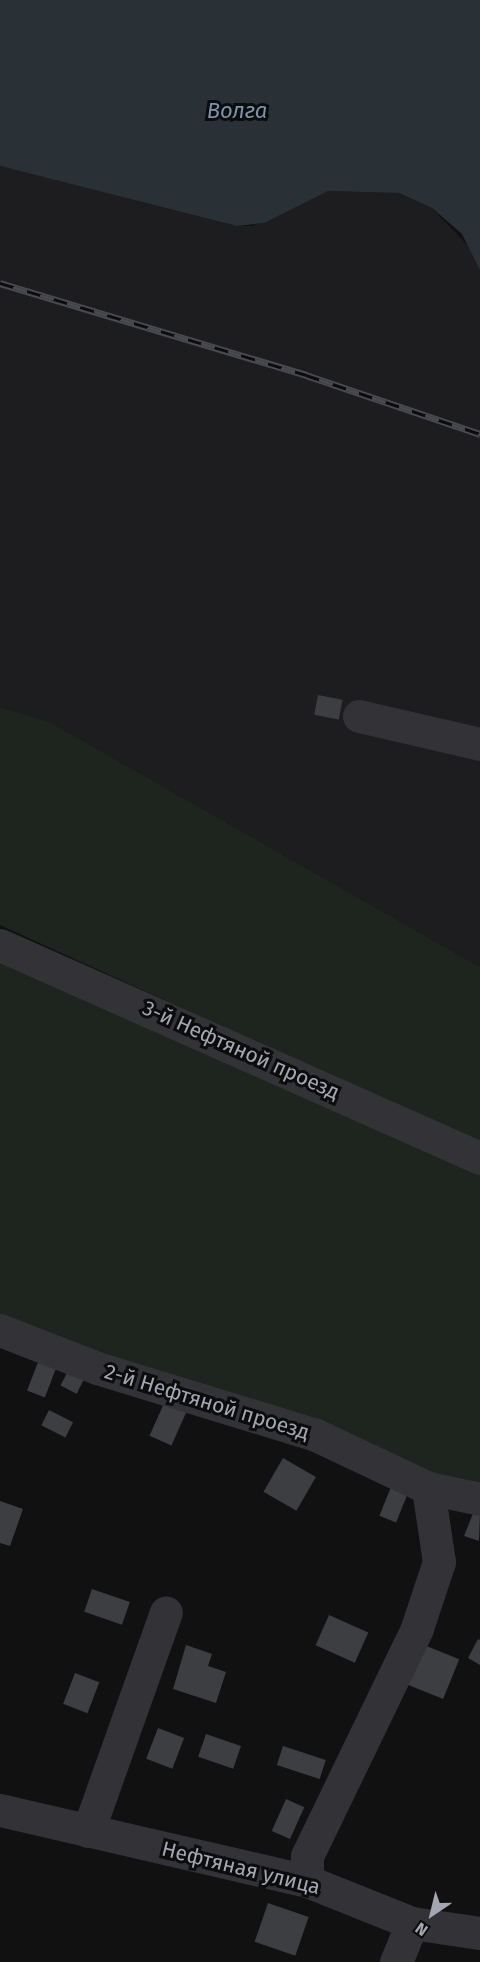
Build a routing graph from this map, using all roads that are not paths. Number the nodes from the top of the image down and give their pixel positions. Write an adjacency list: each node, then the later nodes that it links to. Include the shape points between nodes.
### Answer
1 (359, 716): 2 (street)
2 (480, 744)
3 (0, 945): 4 (street, 3-й Нефтяной проезд)
4 (480, 1158)
5 (2, 1336): 6 (street, 2-й Нефтяной проезд, via 316,1435)
6 (428, 1488): 7 (street, 2-й Нефтяной проезд); 11 (street, via 439,1562 417,1628 308,1856)
7 (480, 1499)
8 (166, 1612): 10 (street)
9 (0, 1810): 10 (street, Нефтяная улица)
10 (88, 1831): 11 (street, Нефтяная улица)
11 (307, 1881): 12 (street, Нефтяная улица)
12 (412, 1923): 13 (street, Нефтяная улица); 14 (street)
13 (480, 1933)
14 (396, 1962)

